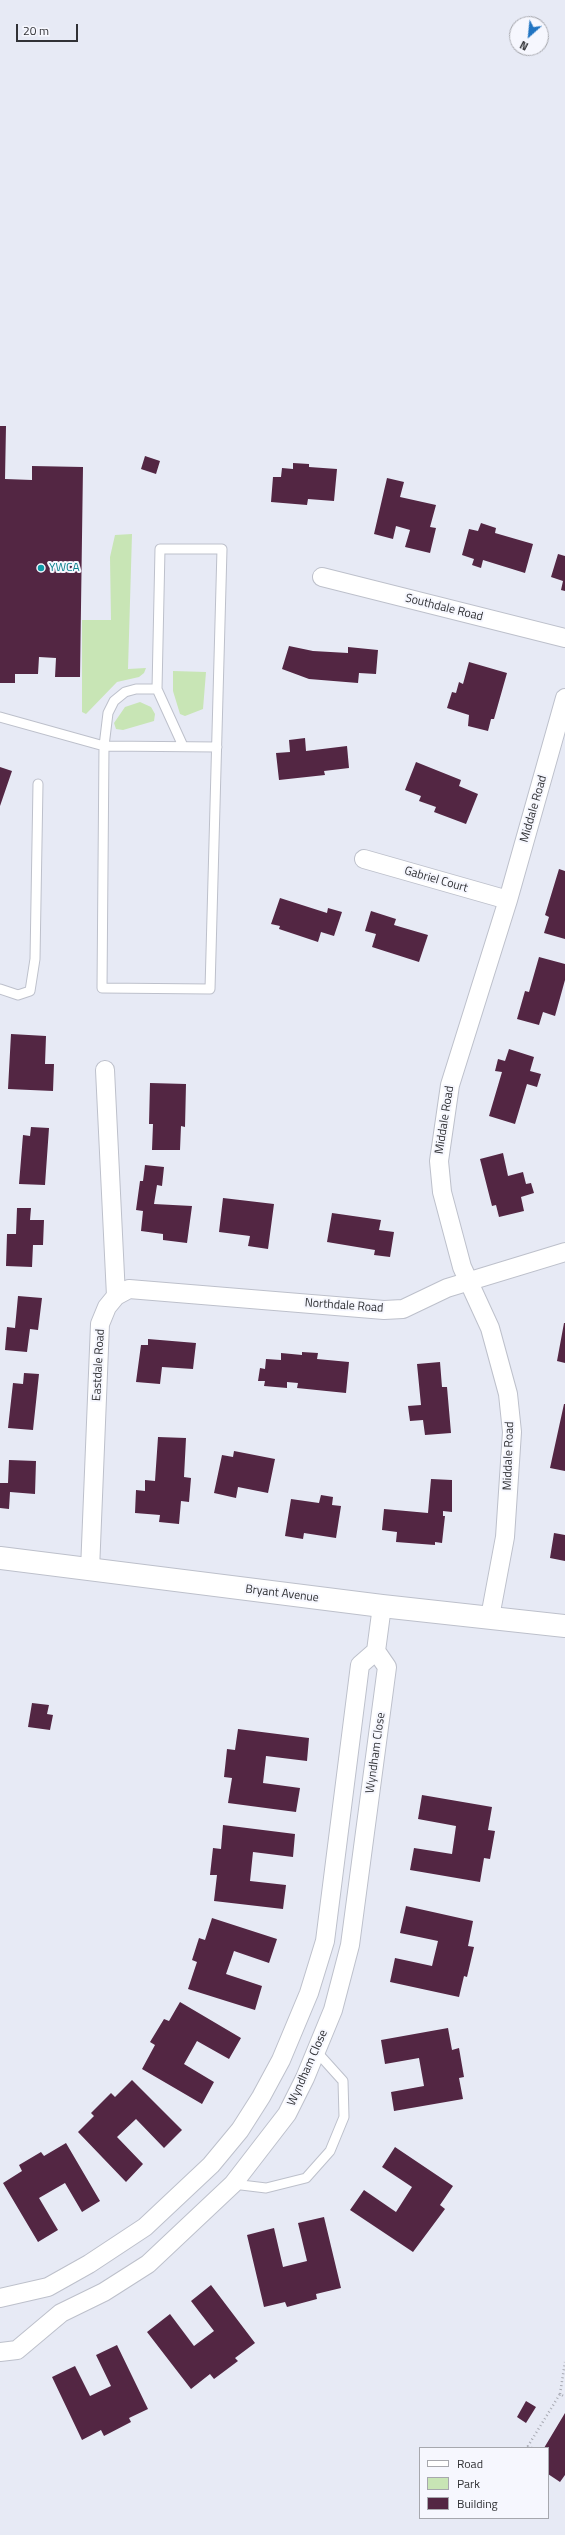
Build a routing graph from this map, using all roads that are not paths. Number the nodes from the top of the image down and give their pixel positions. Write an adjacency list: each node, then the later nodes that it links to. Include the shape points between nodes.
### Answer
1 (322, 577): 2 (street, Southdale Road)
2 (565, 638)
3 (157, 689): 6 (lane, via 125,692 114,701 108,713); 7 (lane); 8 (lane, via 160,549 222,549)
4 (565, 698): 11 (street, Middale Road)
5 (0, 717): 6 (lane)
6 (104, 746): 7 (lane); 8 (lane, via 102,988 210,989)
7 (183, 746): 8 (lane)
8 (217, 747)
9 (38, 784): 12 (lane, via 35,960 30,991 18,995)
10 (364, 859): 11 (street, Gabriel Court)
11 (508, 900): 15 (street, Middale Road, via 450,1085 442,1125 439,1161 442,1192)
12 (0, 989)
13 (105, 1070): 16 (street)
14 (565, 1252): 15 (street, Northdale Road)
15 (468, 1282): 16 (street, Northdale Road, via 447,1288 403,1309 384,1310 129,1289); 20 (street, Middale Road, via 490,1328 508,1394 512,1432 505,1537)
16 (116, 1296): 18 (street, Eastdale Road, via 106,1307 100,1324)
17 (0, 1558): 18 (street, Bryant Avenue)
18 (90, 1570): 19 (street, Bryant Avenue)
19 (382, 1606): 20 (street, Bryant Avenue); 22 (street)
20 (490, 1617): 21 (street, Bryant Avenue)
21 (565, 1626)
22 (376, 1651): 23 (street, via 360,1665); 24 (street, Wyndham Close, via 387,1667)
23 (325, 1941): 24 (street); 26 (street, via 309,1993 281,2060 240,2130)
24 (350, 1945): 25 (street, Wyndham Close, via 333,2010)
25 (316, 2051): 27 (street, Wyndham Close, via 287,2114); 27 (lane, via 343,2080 344,2117 330,2151 306,2178 266,2188)
26 (211, 2165): 27 (street); 28 (street, via 145,2227 89,2264)
27 (233, 2184): 30 (street, Wyndham Close, via 148,2264 104,2292)
28 (48, 2287): 29 (street); 30 (street)
29 (0, 2298)
30 (61, 2313): 31 (street, Wyndham Close, via 17,2350)
31 (0, 2352)

